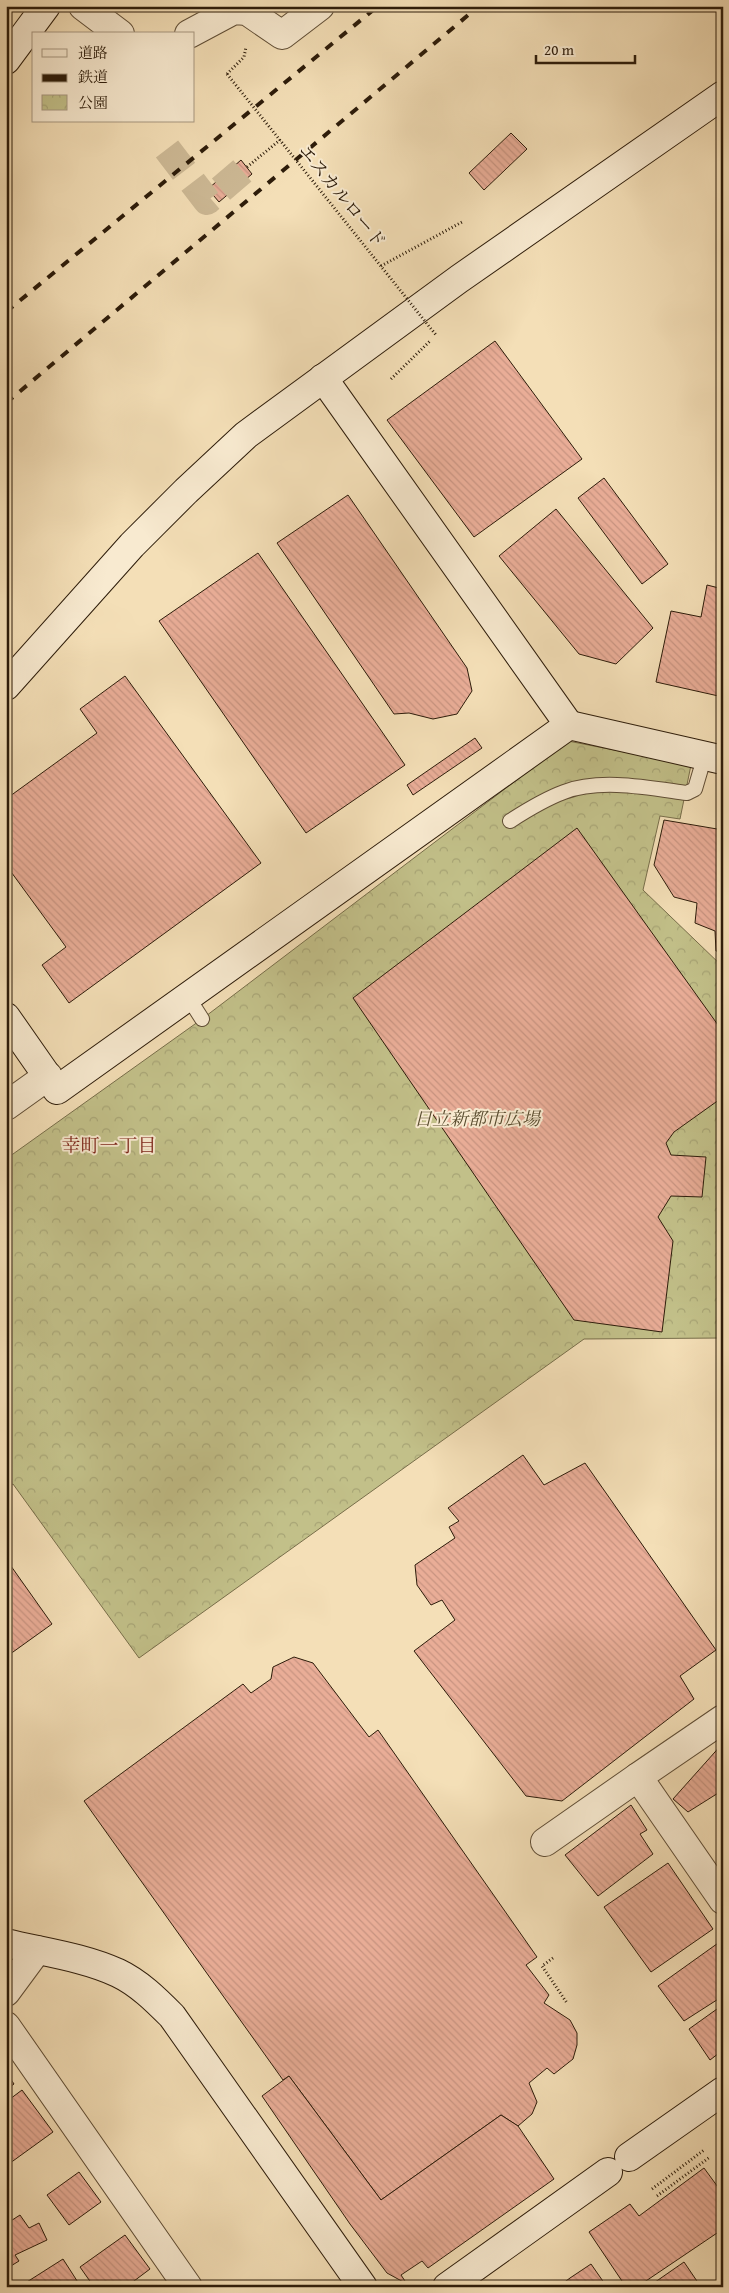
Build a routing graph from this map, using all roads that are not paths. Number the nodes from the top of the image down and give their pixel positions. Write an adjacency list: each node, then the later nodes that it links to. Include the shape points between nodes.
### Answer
1 (46, 6): 6 (street)
2 (83, 6): 4 (street)
3 (320, 6): 5 (street, via 282,35 247,11 234,10)
4 (117, 32)
5 (193, 32)
6 (6, 60)
7 (723, 94): 8 (street, via 582,191)
8 (323, 378): 9 (street, via 246,435 186,490 132,545); 10 (street)
9 (6, 686)
10 (569, 725): 11 (street); 14 (street, via 195,1008 57,1090)
11 (714, 757): 12 (lane, via 696,789 687,793 631,785 589,787 566,791)
12 (510, 822)
13 (6, 1018): 14 (street)
14 (48, 1076): 15 (street)
15 (6, 1106)
16 (723, 1719): 17 (street)
17 (638, 1777): 18 (street); 19 (street)
18 (545, 1842)
19 (723, 1900)
20 (6, 1943): 21 (street)
21 (37, 1950): 22 (street); 26 (street, via 82,1960 118,1973 146,1991 172,2016)
22 (6, 1992)
23 (6, 2026): 25 (street)
24 (723, 2091): 27 (street)
25 (188, 2287)
26 (363, 2287)
27 (447, 2287)

